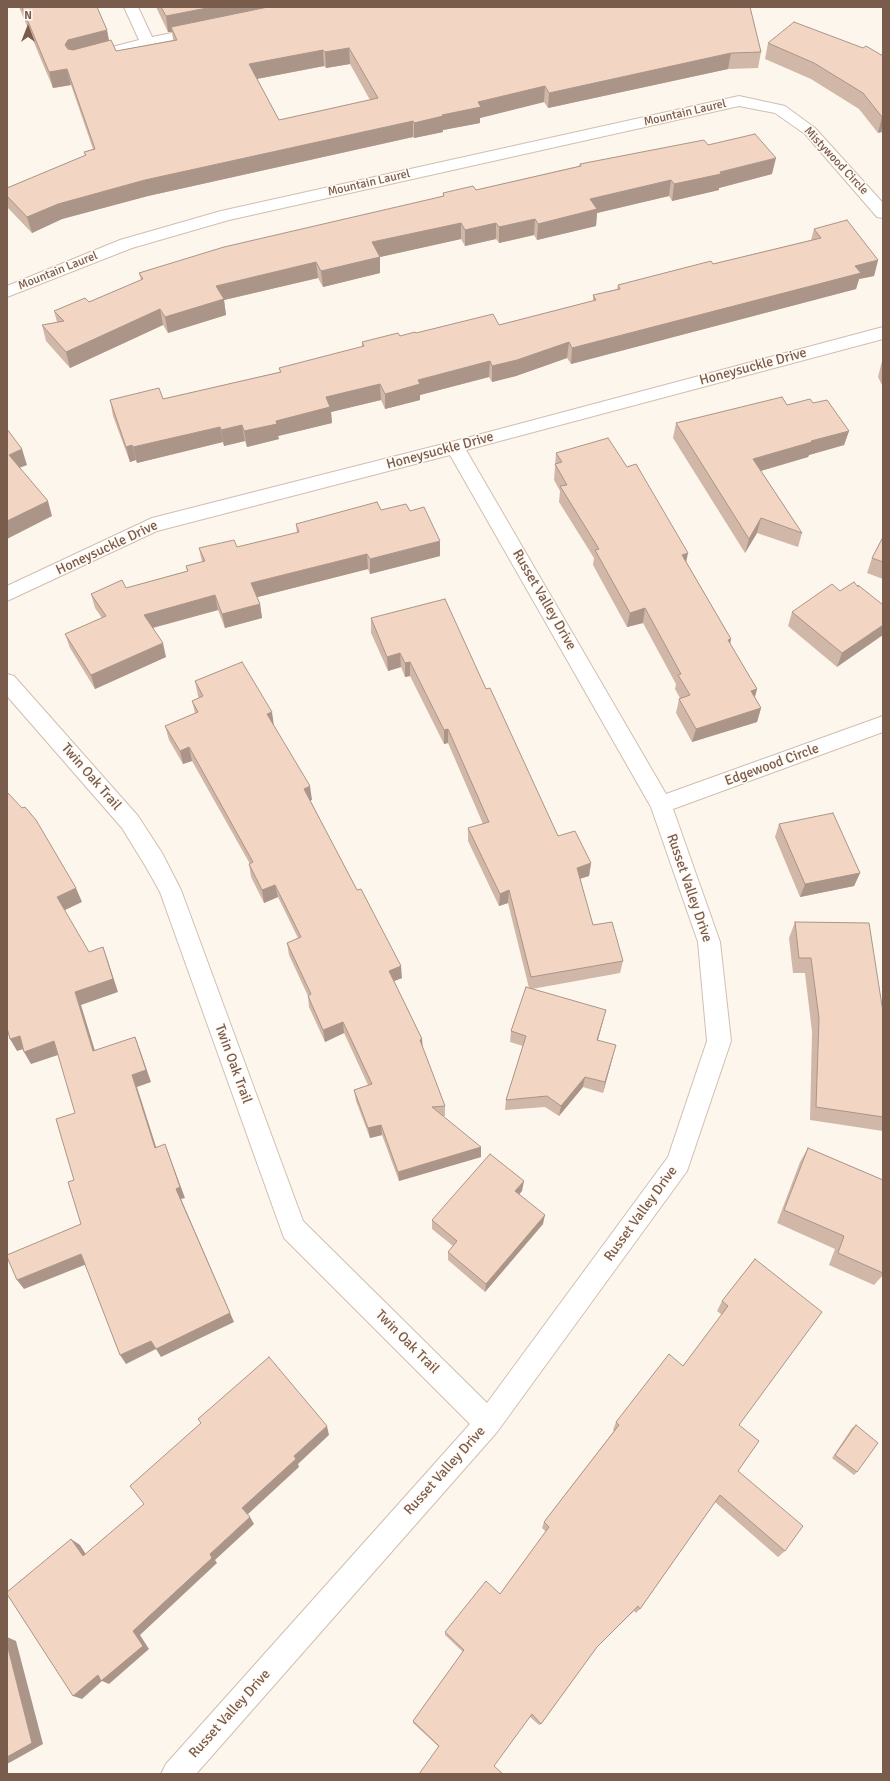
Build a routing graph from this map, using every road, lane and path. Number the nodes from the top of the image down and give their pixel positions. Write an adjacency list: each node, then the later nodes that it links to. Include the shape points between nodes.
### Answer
1 (131, 7): 3 (street)
2 (215, 28): 3 (street)
3 (146, 42): 4 (street)
4 (77, 60)
5 (739, 101): 6 (street, Mistywood Circle, via 780,109 810,131); 7 (street, Mountain Laurel, via 228,215 126,244)
6 (883, 213)
7 (7, 292)
8 (883, 333): 9 (street, Honeysuckle Drive)
9 (456, 447): 10 (street, Honeysuckle Drive, via 152,525); 13 (street, Russet Valley Drive)
10 (7, 594)
11 (7, 682): 14 (street, Twin Oak Trail, via 130,822 170,890 293,1229)
12 (883, 724): 13 (street, Edgewood Circle)
13 (661, 805): 14 (street, Russet Valley Drive, via 709,942 719,1041 678,1163)
14 (488, 1423): 15 (street, Russet Valley Drive)
15 (176, 1774)

